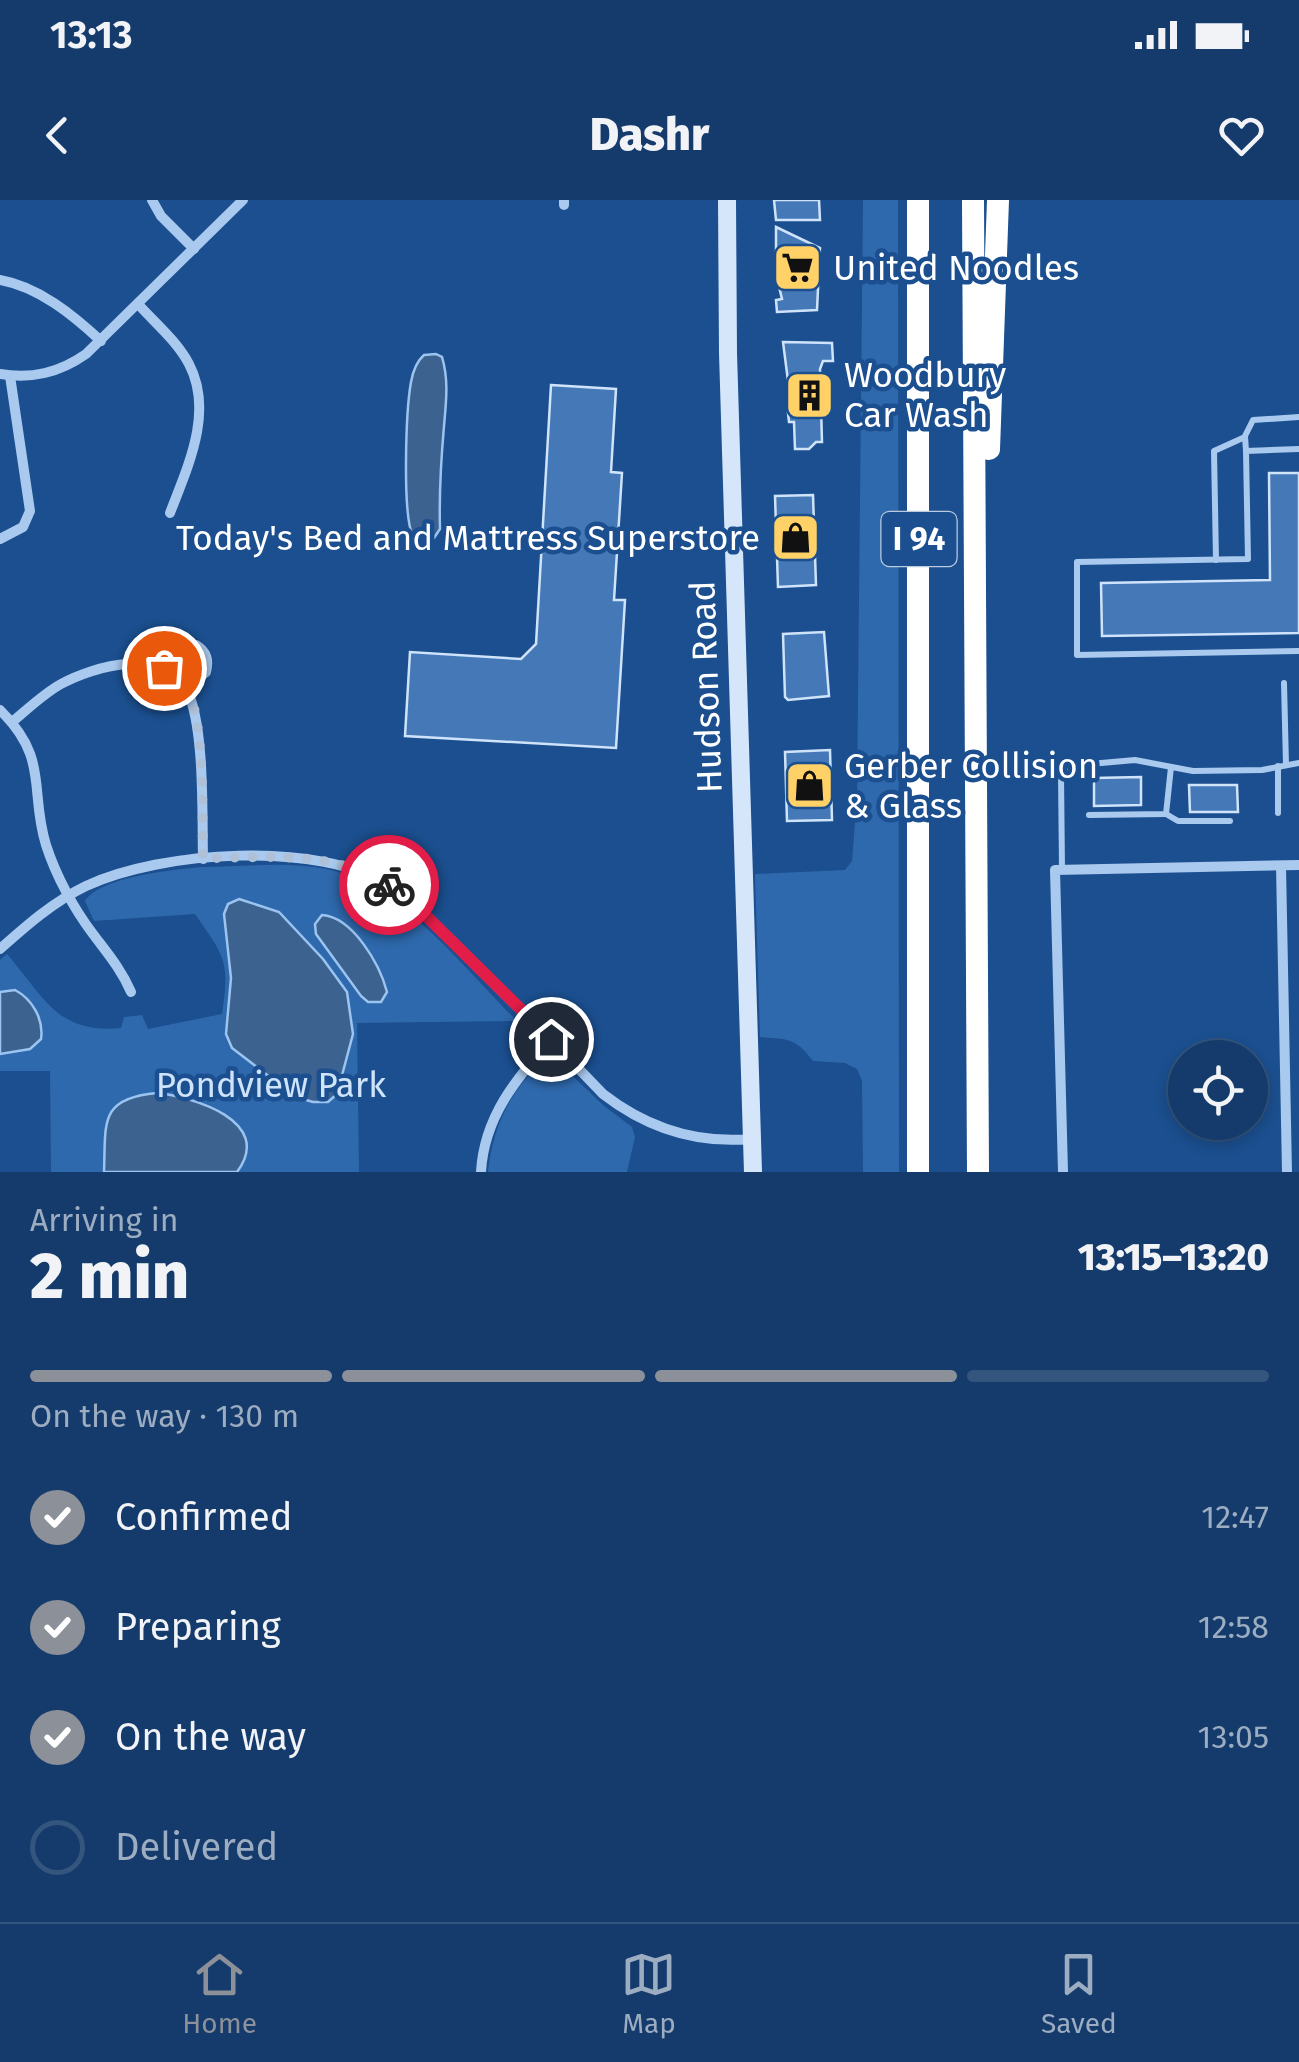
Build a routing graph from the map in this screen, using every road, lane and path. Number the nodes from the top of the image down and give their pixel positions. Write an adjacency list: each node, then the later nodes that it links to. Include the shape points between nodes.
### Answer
1 (152, 200): 7 (street)
2 (244, 200): 7 (street)
3 (727, 200): 41 (street, Hudson Road)
4 (918, 200): 44 (highway, I 94)
5 (974, 200): 18 (highway, I 94)
6 (998, 200): 18 (highway, via 989,454)
7 (194, 249): 9 (street)
8 (0, 280): 10 (street, via 28,288)
9 (138, 304): 10 (street); 16 (street, via 188,360 200,399)
10 (101, 341): 11 (street, via 56,371)
11 (5, 375): 17 (street, via 30,511 23,526)
12 (1299, 417): 13 (lane, via 1259,417)
13 (1246, 437): 15 (lane); 19 (lane, via 1214,451)
14 (1299, 448): 15 (lane)
15 (1246, 451): 19 (lane, via 1248,559)
16 (170, 512)
17 (0, 539)
18 (975, 557): 45 (highway, I 94)
19 (1216, 560): 20 (lane, via 1077,562 1076,655)
20 (1299, 651)
21 (164, 668): 23 (street); 23 (street, via 182,648 202,649 206,672); 25 (street, via 130,664 84,674)
22 (1284, 683): 27 (lane)
23 (186, 688): 33 (street, via 201,766)
24 (0, 710): 25 (street)
25 (12, 722): 37 (street, via 31,756 46,843)
26 (1299, 764): 27 (lane)
27 (1282, 765): 28 (lane); 29 (lane)
28 (1172, 767): 31 (lane); 36 (lane, via 1135,760 1061,774)
29 (1278, 813)
30 (1089, 814): 31 (lane)
31 (1166, 814): 32 (lane, via 1178,821)
32 (1230, 820)
33 (203, 858): 37 (street, via 132,868); 40 (street, via 302,856 367,872 411,901)
34 (1281, 866): 35 (street); 36 (street); 47 (street)
35 (1299, 866)
36 (1059, 870): 46 (street)
37 (69, 895): 38 (street); 39 (street)
38 (0, 949)
39 (132, 992)
40 (551, 1039): 41 (street, via 602,1094 650,1125 704,1138); 42 (street, via 498,1108)
41 (752, 1139): 43 (street, Hudson Road)
42 (481, 1172)
43 (753, 1172)
44 (918, 1172)
45 (978, 1172)
46 (1063, 1172)
47 (1286, 1172)

